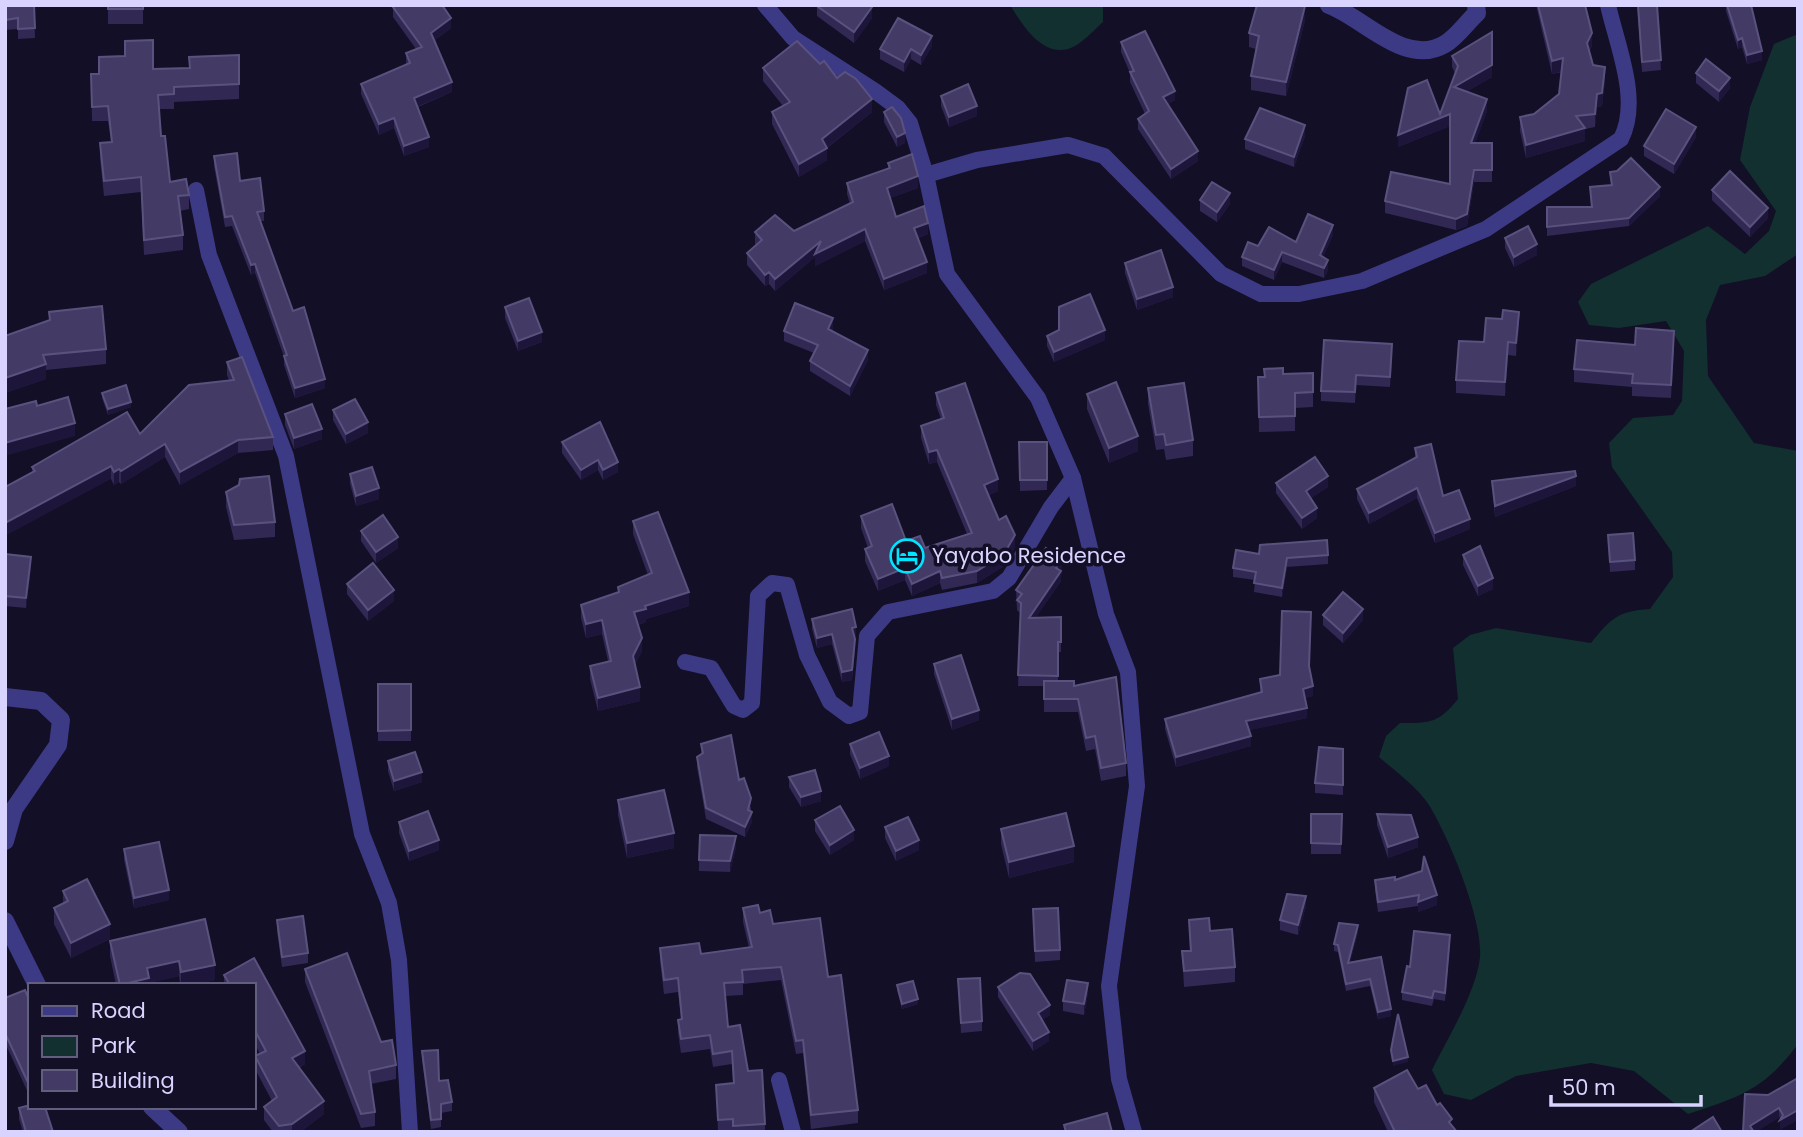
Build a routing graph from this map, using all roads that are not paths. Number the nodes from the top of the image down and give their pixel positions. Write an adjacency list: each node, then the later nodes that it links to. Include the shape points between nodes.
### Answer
1 (765, 5): 5 (street, via 793,38 898,108 910,123)
2 (1329, 5): 3 (street, via 1388,41 1419,50 1444,45 1477,13)
3 (1476, 5)
4 (1608, 5): 5 (street, via 1630,108 1621,139 1486,229 1362,281 1299,294 1261,294 1221,274 1104,156 1068,145 977,160)
5 (926, 175): 7 (street, via 947,274 1038,398)
6 (196, 190): 16 (street, via 209,255 286,456 362,834 389,903 399,960)
7 (1073, 478): 8 (street, via 1009,578 993,591 888,612 867,636 860,712 849,716 830,702 807,655 788,585 772,583 758,596 752,703 743,710 734,706 711,668); 18 (street, via 1106,614 1128,672 1137,786 1109,986 1119,1079)
8 (685, 662)
9 (5, 697): 10 (street, via 41,701 61,720 58,745 14,809)
10 (5, 841)
11 (5, 921): 12 (street)
12 (36, 983)
13 (779, 1080): 17 (street)
14 (154, 1109): 15 (street)
15 (179, 1132)
16 (410, 1132)
17 (793, 1132)
18 (1134, 1132)

